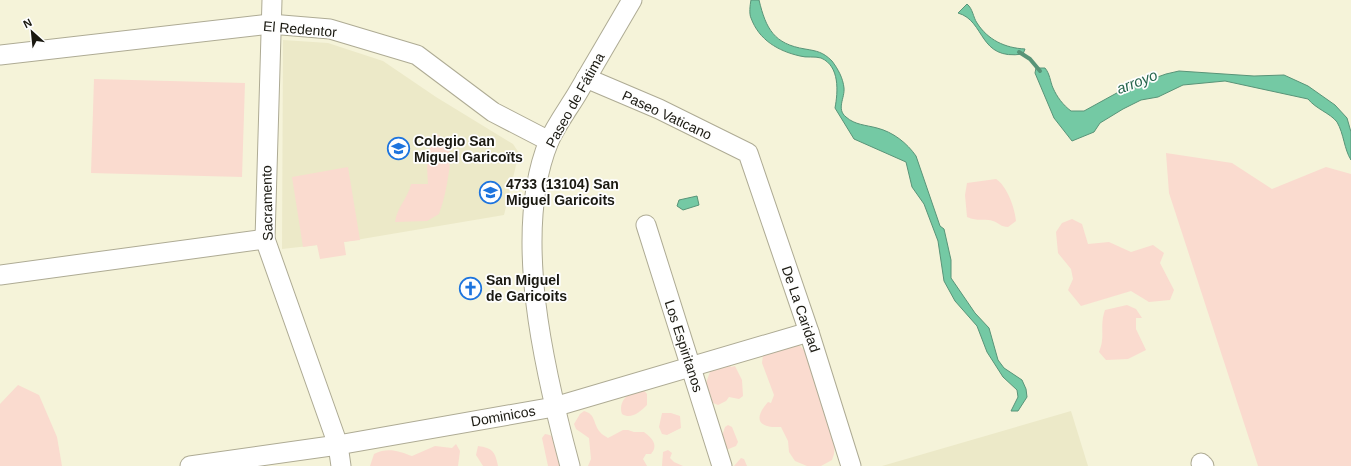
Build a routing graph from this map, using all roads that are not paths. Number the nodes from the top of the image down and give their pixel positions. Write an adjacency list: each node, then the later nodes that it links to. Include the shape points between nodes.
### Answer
1 (272, 0): 3 (street, Sacramento)
2 (632, 0): 5 (street, Paseo de Fátima)
3 (270, 24): 4 (street, El Redentor); 6 (street, El Redentor, via 330,29 417,55 493,112); 9 (street, Sacramento)
4 (0, 55)
5 (586, 78): 6 (street, Paseo de Fátima); 7 (street, Paseo Vaticano, via 659,109)
6 (549, 141): 13 (street, Paseo de Fátima, via 535,187 532,251 535,302)
7 (748, 153): 11 (street, De La Caridad)
8 (646, 225): 12 (street, Los Espiritanos)
9 (265, 239): 10 (street); 14 (street, Sacramento)
10 (0, 275)
11 (809, 332): 12 (street, Dominicos); 19 (street, De La Caridad)
12 (690, 365): 13 (street, Dominicos); 18 (street, Los Espiritanos)
13 (554, 407): 14 (street, Dominicos); 17 (street, Paseo de Fátima)
14 (338, 446): 15 (street, Dominicos); 16 (street, Sacramento)
15 (190, 466)
16 (341, 466)
17 (570, 466)
18 (722, 466)
19 (852, 466)

